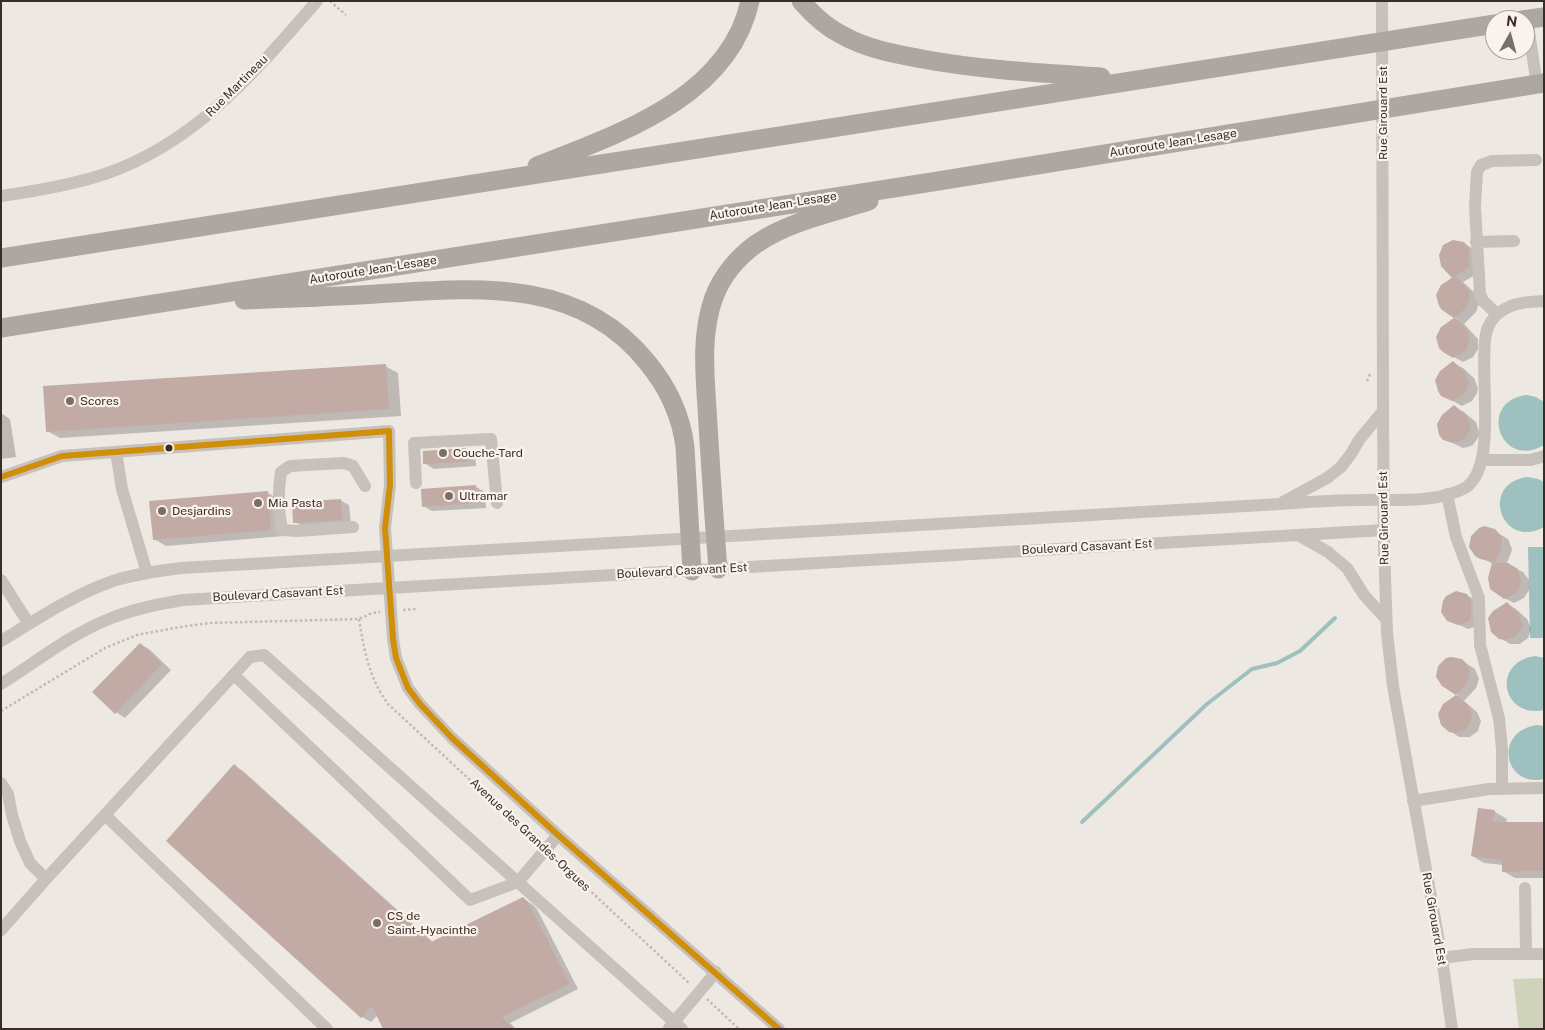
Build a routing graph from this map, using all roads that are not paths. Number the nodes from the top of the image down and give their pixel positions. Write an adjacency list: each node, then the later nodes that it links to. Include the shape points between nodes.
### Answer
1 (317, 1): 12 (street, Rue Martineau, via 227,99 168,144 104,174)
2 (750, 1): 10 (highway, via 740,31 725,56 681,98 613,136)
3 (801, 1): 7 (highway, via 833,30 885,52 991,70)
4 (1382, 1): 20 (street, Rue Girouard Est)
5 (1485, 26): 7 (highway)
6 (1535, 48): 8 (street)
7 (1135, 80): 10 (highway)
8 (1540, 84): 11 (highway, Autoroute Jean-Lesage)
9 (1536, 160): 14 (street, via 1492,161 1479,167 1475,184)
10 (501, 180): 15 (highway)
11 (932, 182): 17 (highway, Autoroute Jean-Lesage); 34 (highway, via 778,231 746,252 721,283 711,306 705,344)
12 (1, 196)
13 (1514, 241): 14 (street)
14 (1476, 242): 18 (street, via 1481,297)
15 (1, 258)
16 (1544, 301): 18 (street, via 1514,304)
17 (145, 305): 19 (highway, Autoroute Jean-Lesage); 35 (highway, via 498,290 532,295 581,310 610,327 635,348 656,374 673,404 685,447)
18 (1497, 314): 23 (street, via 1489,326 1485,343)
19 (1, 328)
20 (1383, 411): 28 (street, Rue Girouard Est); 30 (street, via 1341,467)
21 (116, 452): 24 (street, via 62,456); 36 (street, Avenue des Grandes-Orgues, via 389,431); 39 (street, via 122,489)
22 (1544, 457): 23 (street)
23 (1482, 460): 27 (street, via 1472,482)
24 (1, 477)
25 (416, 483): 29 (street, via 414,443 491,439)
26 (365, 486): 31 (street, via 353,466 344,463 290,466 281,472 282,530)
27 (1448, 494): 28 (street, via 1420,499); 49 (street, via 1456,537 1479,598 1480,645 1499,718)
28 (1384, 499): 30 (street); 32 (street, Rue Girouard Est)
29 (497, 503)
30 (1280, 504): 34 (street)
31 (353, 527)
32 (1384, 530): 33 (street, Boulevard Casavant Est); 42 (street, Rue Girouard Est)
33 (1298, 535): 37 (street, Boulevard Casavant Est); 42 (street, via 1328,552 1347,568 1364,595)
34 (716, 536): 35 (street); 37 (highway)
35 (690, 538): 36 (street); 38 (highway)
36 (387, 556): 39 (street, via 214,565); 41 (street, Avenue des Grandes-Orgues)
37 (718, 569): 38 (street, Boulevard Casavant Est)
38 (692, 571): 41 (street, Boulevard Casavant Est)
39 (146, 573): 43 (street, via 92,589)
40 (1, 580): 43 (street)
41 (389, 588): 46 (street, Boulevard Casavant Est, via 204,598 152,606 98,624); 52 (street, Avenue des Grandes-Orgues, via 394,649 408,688 452,738)
42 (1386, 619): 50 (street, Rue Girouard Est, via 1391,673)
43 (29, 624): 44 (street)
44 (1, 642)
45 (234, 675): 51 (street); 54 (street, via 470,900); 54 (street, via 250,657 264,656)
46 (1, 684)
47 (1, 783): 53 (street, via 8,794 20,841 30,863)
48 (1544, 788): 49 (street)
49 (1502, 789): 50 (street)
50 (1414, 801): 59 (street, Rue Girouard Est)
51 (105, 815): 53 (street); 62 (street)
52 (558, 835): 54 (street); 60 (street, Avenue des Grandes-Orgues)
53 (46, 879): 56 (street)
54 (518, 882): 61 (street)
55 (1525, 888): 57 (street)
56 (1, 930)
57 (1526, 954): 58 (street); 59 (street, via 1473,954)
58 (1544, 954)
59 (1442, 958): 64 (street, Rue Girouard Est)
60 (716, 972): 61 (street); 63 (street, Avenue des Grandes-Orgues)
61 (675, 1027)
62 (327, 1029)
63 (779, 1029)
64 (1452, 1029)

